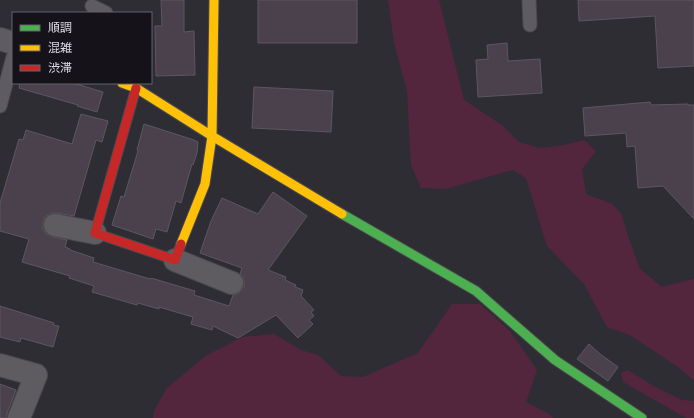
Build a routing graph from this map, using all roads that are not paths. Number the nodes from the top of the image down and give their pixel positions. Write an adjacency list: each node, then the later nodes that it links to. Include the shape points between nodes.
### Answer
1 (214, 0): 12 (street)
2 (529, 0): 5 (lane)
3 (92, 6): 4 (lane)
4 (104, 12)
5 (530, 25)
6 (0, 39): 7 (street)
7 (12, 44)
8 (12, 61): 11 (lane)
9 (127, 84): 10 (street)
10 (137, 86): 12 (street); 14 (street)
11 (0, 106)
12 (212, 136): 15 (street, via 205,184); 19 (street, via 476,291 556,360)
13 (55, 225): 14 (street)
14 (95, 233): 15 (street)
15 (175, 260): 16 (street)
16 (232, 282)
17 (0, 365): 18 (street, via 36,375)
18 (20, 418)
19 (642, 418)

